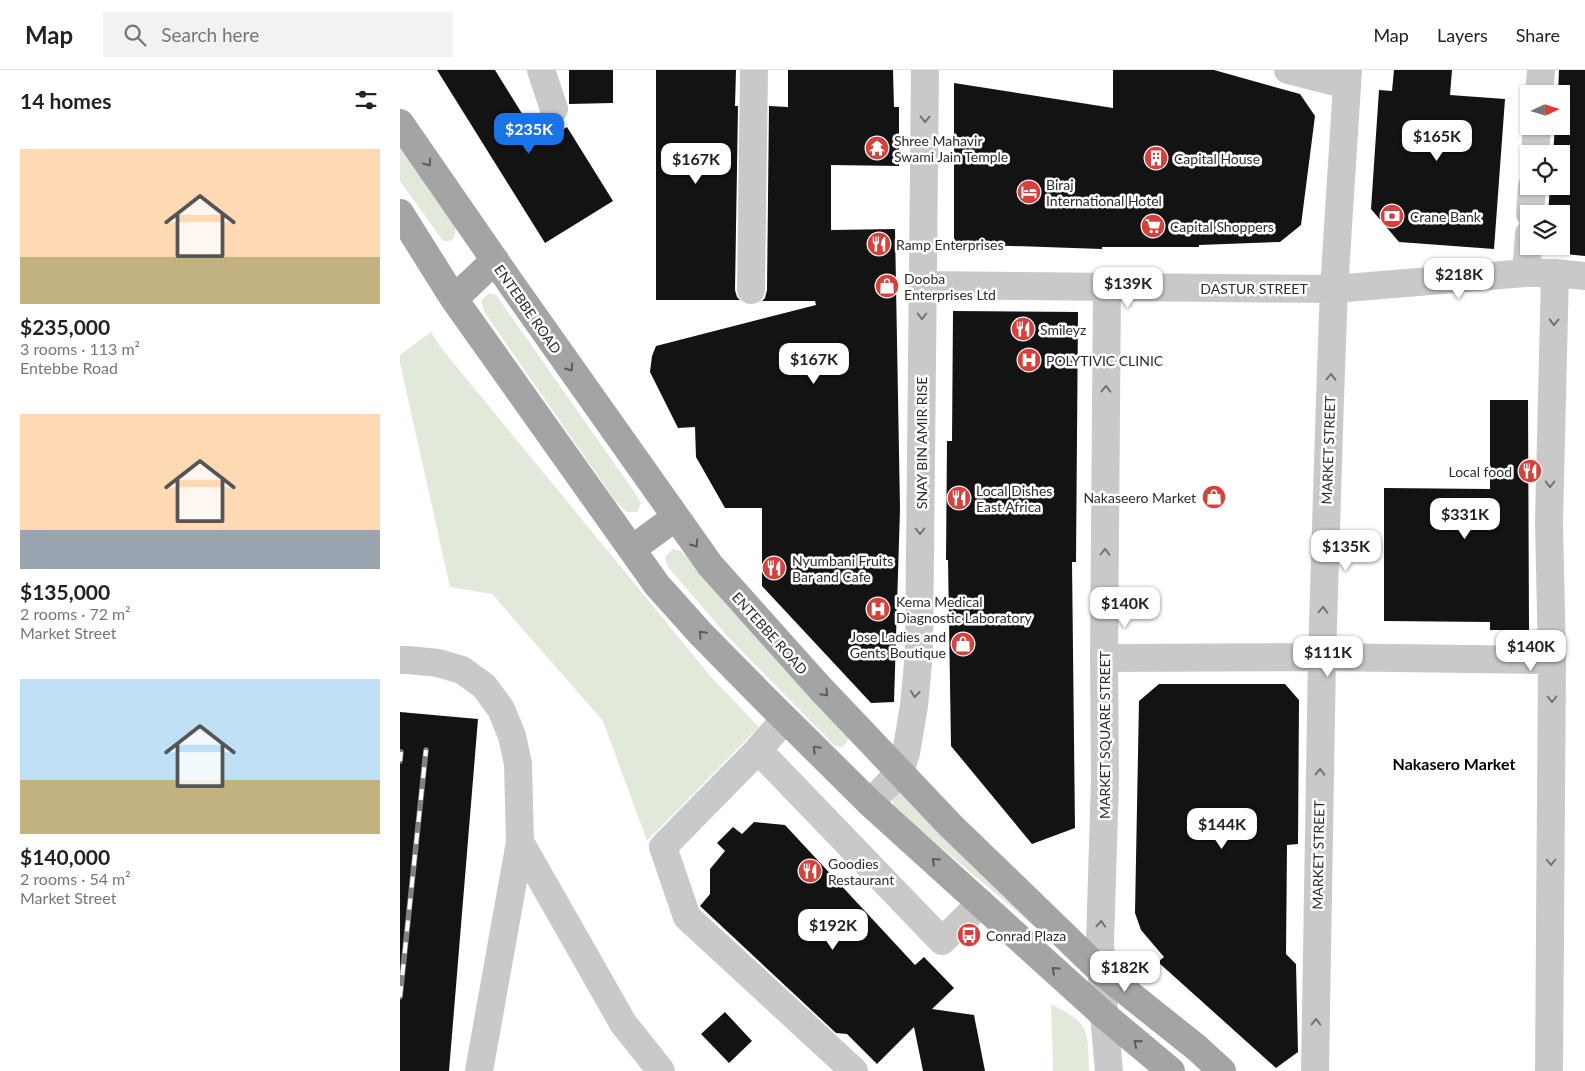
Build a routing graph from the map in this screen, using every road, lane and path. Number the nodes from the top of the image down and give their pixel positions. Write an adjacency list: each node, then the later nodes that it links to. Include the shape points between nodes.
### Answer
1 (541, 70): 8 (street)
2 (754, 70): 19 (street)
3 (925, 70): 16 (street, SNAY BIN AMIR RISE, one-way to 16)
4 (1288, 70): 6 (street)
5 (1541, 70): 7 (street)
6 (1348, 78): 18 (street, MARKET STREET)
7 (1540, 85)
8 (554, 109)
9 (400, 123): 12 (main road, ENTEBBE ROAD, one-way to 12)
10 (400, 213): 20 (main road)
11 (1527, 255): 13 (street)
12 (495, 260): 20 (main road); 21 (main road, ENTEBBE ROAD, one-way to 21)
13 (1526, 273): 14 (street, DASTUR STREET); 18 (street, DASTUR STREET)
14 (1555, 273): 15 (street, DASTUR STREET); 26 (street, one-way to 26, via 1549,522)
15 (1585, 276)
16 (922, 285): 17 (street, DASTUR STREET); 29 (street, SNAY BIN AMIR RISE, one-way to 29, via 919,652 910,734)
17 (1108, 287): 18 (street, DASTUR STREET); 24 (street, MARKET SQUARE STREET, one-way to 17)
18 (1334, 289): 23 (street, MARKET STREET, one-way to 18)
19 (752, 290)
20 (454, 299): 22 (main road)
21 (676, 517): 22 (main road); 29 (main road, ENTEBBE ROAD, one-way to 29, via 715,571)
22 (632, 549): 27 (main road, one-way to 22, via 676,606)
23 (1322, 657): 24 (street); 26 (street); 41 (street, MARKET STREET, one-way to 23)
24 (1104, 658): 33 (street, MARKET SQUARE STREET, one-way to 24, via 1100,942 1105,780)
25 (400, 660): 31 (street, via 438,663 462,670 484,686 501,708 518,764)
26 (1552, 660): 42 (street, one-way to 42)
27 (785, 718): 28 (street); 30 (main road, one-way to 27)
28 (758, 750): 32 (street, via 942,941); 37 (street, via 663,847 687,917)
29 (900, 772): 30 (street, SNAY BIN AMIR RISE); 33 (main road, ENTEBBE ROAD, via 950,826)
30 (870, 802): 32 (main road, one-way to 30)
31 (520, 842): 35 (street); 36 (street, via 623,1023)
32 (981, 903): 34 (main road, one-way to 32)
33 (1103, 973): 34 (street, MARKET SQUARE STREET); 40 (main road, ENTEBBE ROAD)
34 (1104, 1015): 38 (street, MARKET SQUARE STREET); 39 (main road, one-way to 34)
35 (479, 1071)
36 (662, 1071)
37 (854, 1071)
38 (1109, 1071)
39 (1171, 1071)
40 (1222, 1071)
41 (1315, 1071)
42 (1549, 1071)

